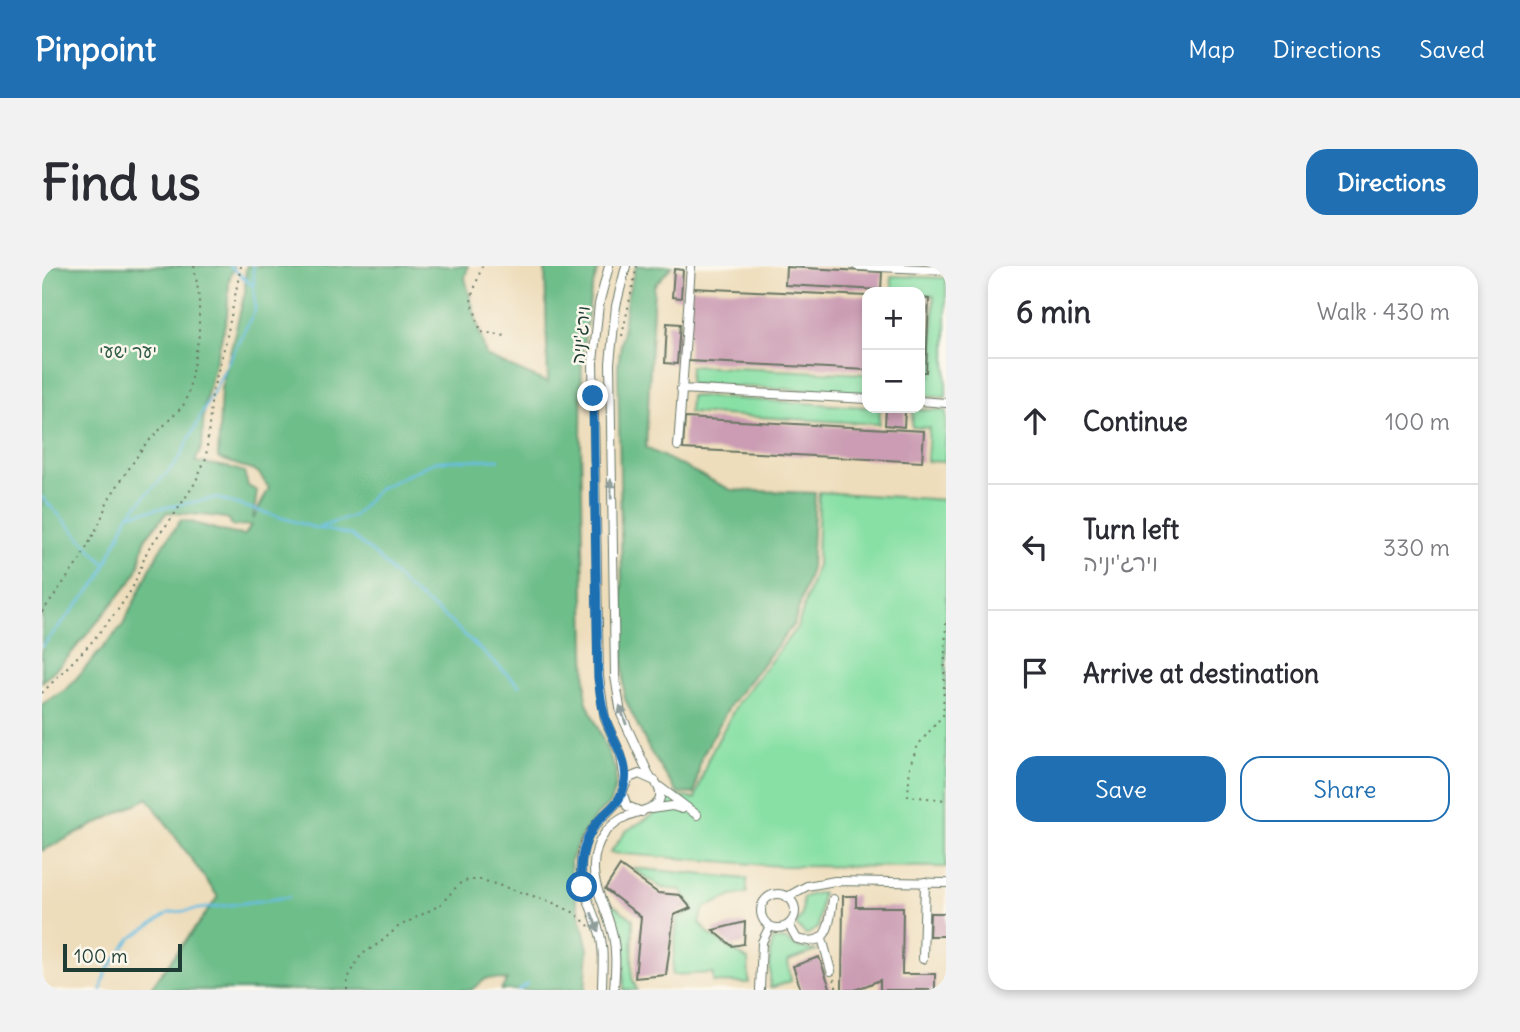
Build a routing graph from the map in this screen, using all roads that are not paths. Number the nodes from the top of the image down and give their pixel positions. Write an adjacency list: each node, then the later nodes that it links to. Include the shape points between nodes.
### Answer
1 (609, 266): 12 (street, וירג'יניה, via 599,304 593,362 598,677 605,719 621,755)
2 (626, 266): 11 (street, וירג'יניה, one-way to 2, via 621,714 615,676 610,363)
3 (691, 266): 6 (street)
4 (857, 266): 5 (street)
5 (946, 270)
6 (681, 389): 7 (street); 10 (street)
7 (862, 398)
8 (925, 401): 9 (street)
9 (946, 402)
10 (678, 446)
11 (650, 777): 12 (street, via 639,774); 13 (street)
12 (625, 782): 14 (street)
13 (657, 785): 15 (street, via 659,796); 15 (street, via 694,813 672,806)
14 (622, 797): 16 (street, via 631,810); 26 (street, one-way to 26, via 596,824 580,868 582,887 599,929)
15 (651, 809): 16 (street)
16 (642, 812): 27 (street, via 627,815 606,832 592,868 614,941)
17 (925, 882): 18 (street); 19 (street, via 835,881 807,886); 24 (street)
18 (946, 883)
19 (787, 897): 21 (street, via 795,908); 22 (street, via 776,894 763,902 761,914)
20 (833, 899): 23 (street, via 829,928)
21 (789, 925): 22 (street); 23 (street, via 797,939)
22 (770, 926): 28 (street, via 762,942)
23 (821, 939): 25 (street)
24 (923, 959)
25 (831, 971)
26 (602, 990)
27 (614, 990)
28 (760, 990)

